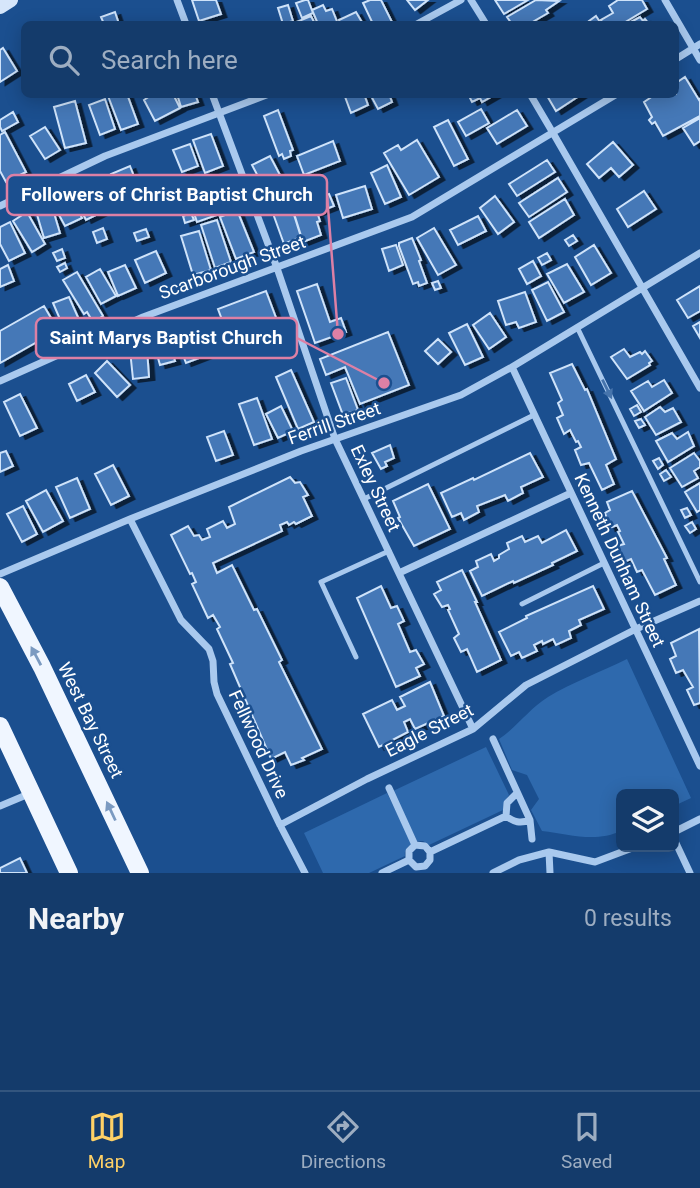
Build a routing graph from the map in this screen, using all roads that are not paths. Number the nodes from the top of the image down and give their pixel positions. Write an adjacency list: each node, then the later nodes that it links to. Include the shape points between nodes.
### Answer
1 (11, 0): 6 (street)
2 (177, 0): 7 (street)
3 (461, 0): 8 (street)
4 (471, 0): 9 (street)
5 (665, 0): 10 (street)
6 (0, 7)
7 (185, 21)
8 (422, 21)
9 (484, 21)
10 (696, 46): 11 (street); 12 (street)
11 (679, 57)
12 (700, 60)
13 (213, 98): 17 (street, Exley Street)
14 (258, 98): 17 (street)
15 (532, 98): 18 (street)
16 (611, 98): 18 (street, Scarborough Street)
17 (218, 113): 19 (street, via 104,156); 21 (street, Exley Street)
18 (554, 133): 21 (street, Scarborough Street, via 412,217); 22 (street)
19 (0, 206)
20 (700, 253): 22 (street, Ferrill Street)
21 (277, 268): 25 (street, Scarborough Street, via 143,317); 28 (street, Exley Street)
22 (643, 289): 23 (street, Ferrill Street); 26 (street)
23 (577, 327): 24 (street, Ferrill Street); 36 (lane, one-way to 36)
24 (512, 367): 27 (street, Kenneth Dunham Street); 28 (street, Ferrill Street, via 461,396)
25 (0, 381)
26 (700, 388)
27 (534, 415): 29 (street, Kenneth Dunham Street); 30 (lane)
28 (335, 439): 30 (street, Exley Street); 31 (street, Ferrill Street)
29 (571, 493): 33 (street, Kenneth Dunham Street); 34 (street)
30 (364, 499): 32 (street, Exley Street)
31 (130, 519): 35 (street, Ferrill Street); 53 (street, Fellwood Drive, via 181,620 209,649 217,694)
32 (389, 551): 34 (street, Exley Street); 41 (lane, via 321,582)
33 (604, 563): 39 (lane); 40 (street, Kenneth Dunham Street)
34 (399, 573): 43 (street, Exley Street)
35 (0, 575)
36 (700, 582)
37 (0, 587): 64 (main road, West Bay Street, one-way to 37)
38 (700, 601): 40 (street, Eagle Street)
39 (522, 604)
40 (636, 629): 43 (street, Eagle Street, via 526,685); 45 (street, Kenneth Dunham Street)
41 (356, 657)
42 (0, 726): 47 (main road)
43 (474, 729): 53 (street, Eagle Street)
44 (493, 739): 48 (street)
45 (700, 766)
46 (389, 788): 56 (street)
47 (31, 793): 49 (street); 63 (main road)
48 (517, 793): 50 (street, via 507,803); 52 (street)
49 (0, 806)
50 (506, 816): 52 (street, via 517,822); 58 (street)
51 (700, 819): 54 (street)
52 (530, 820): 55 (street)
53 (280, 825): 65 (street, Fellwood Drive)
54 (679, 830)
55 (532, 839)
56 (415, 845): 58 (street, via 425,845); 61 (street)
57 (679, 850): 69 (street)
58 (430, 852): 62 (street)
59 (549, 852): 60 (street, via 595,862); 67 (street); 68 (street)
60 (622, 852)
61 (409, 860): 62 (street); 66 (street)
62 (426, 870)
63 (69, 873)
64 (140, 873)
65 (305, 873)
66 (382, 873)
67 (493, 873)
68 (550, 873)
69 (690, 873)

